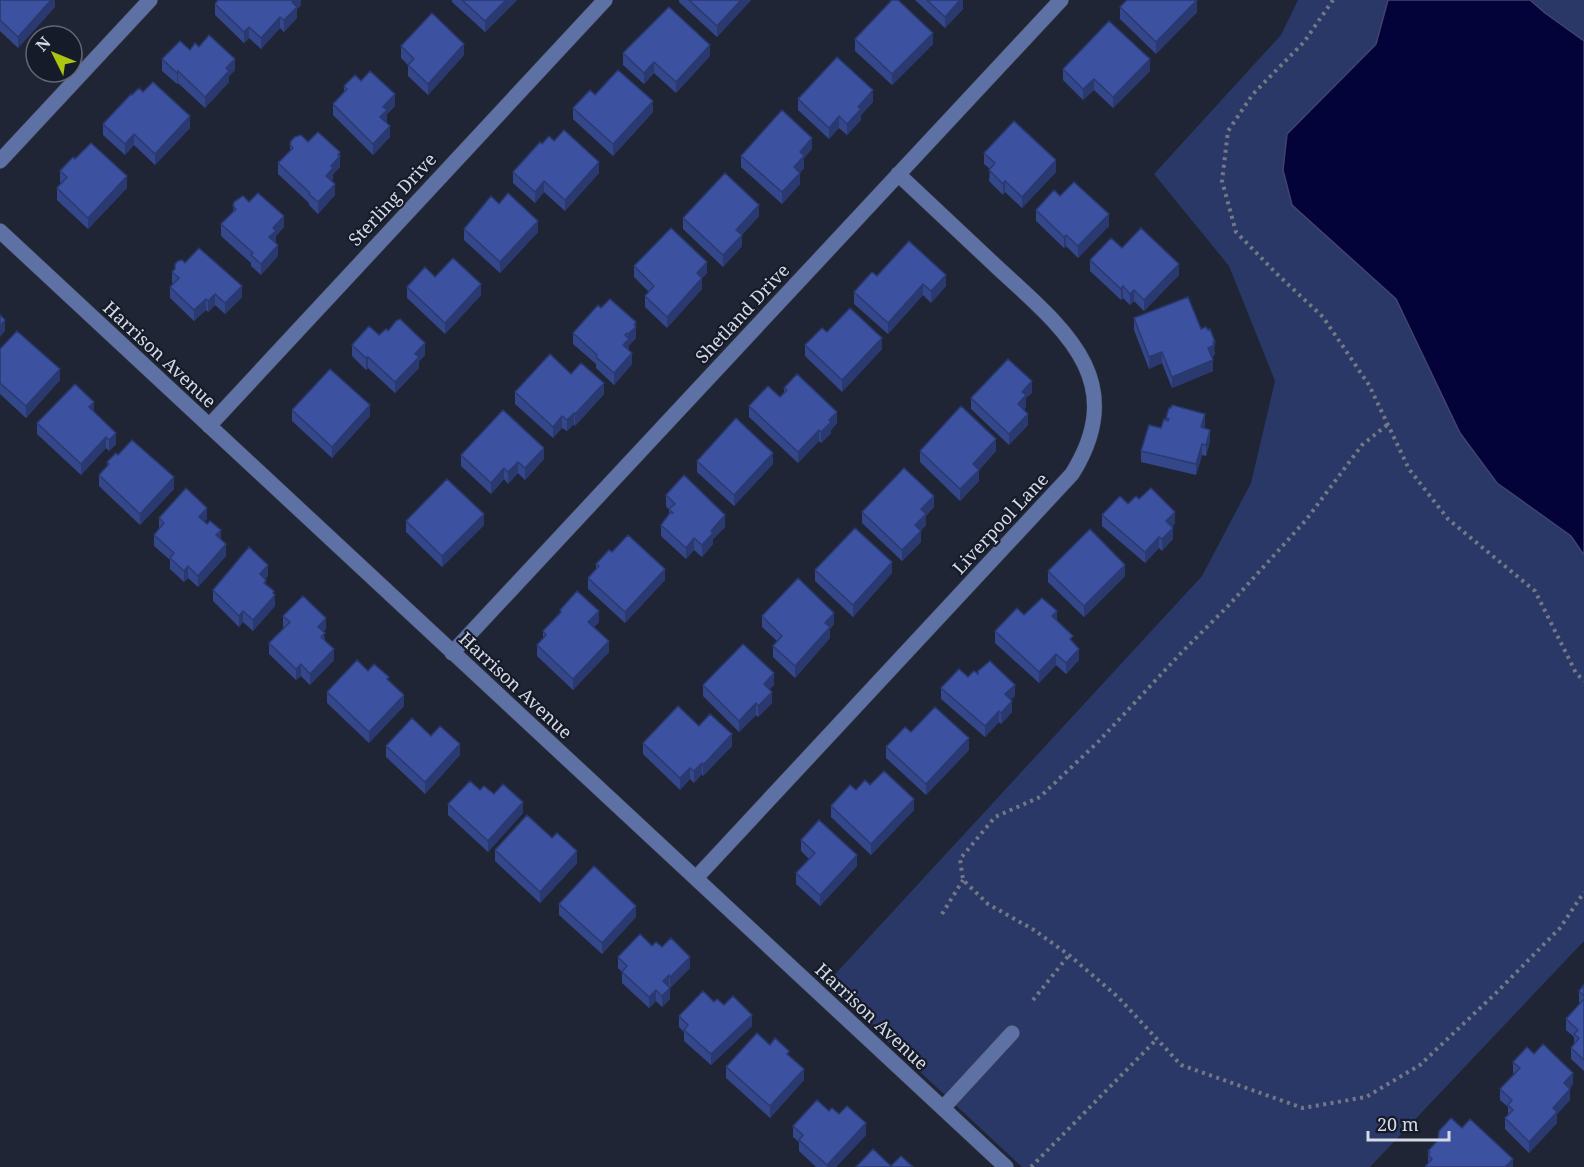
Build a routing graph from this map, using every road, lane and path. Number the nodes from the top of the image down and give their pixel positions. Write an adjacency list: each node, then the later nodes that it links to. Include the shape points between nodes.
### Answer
1 (150, 0): 5 (street)
2 (605, 0): 9 (street, Sterling Drive)
3 (1061, 0): 6 (street, Shetland Drive)
4 (1332, 0): 8 (path, via 1304,42 1253,94 1228,131 1222,181 1236,232 1323,317 1369,385)
5 (0, 161)
6 (898, 174): 10 (street, Shetland Drive); 12 (street, Liverpool Lane, via 1053,319 1078,351 1091,380 1094,421 1072,474)
7 (0, 231): 9 (street, Harrison Avenue)
8 (1387, 425): 11 (path, via 1409,470 1448,519 1535,591 1576,673); 13 (path, via 1362,445 1306,520 1098,742 1040,797 995,817 960,859)
9 (209, 426): 10 (street, Harrison Avenue)
10 (452, 653): 12 (street, Harrison Avenue)
11 (1584, 681)
12 (696, 878): 20 (street, Harrison Avenue)
13 (963, 880): 15 (path); 16 (path, via 988,904)
14 (1584, 892): 19 (path, via 1560,928 1419,1065 1366,1096 1303,1108 1180,1065)
15 (942, 914)
16 (1069, 955): 17 (path); 19 (path, via 1118,997)
17 (1033, 1000)
18 (1012, 1034): 20 (street)
19 (1156, 1039): 22 (path)
20 (943, 1108): 21 (street, Harrison Avenue)
21 (1006, 1167)
22 (1032, 1167)

